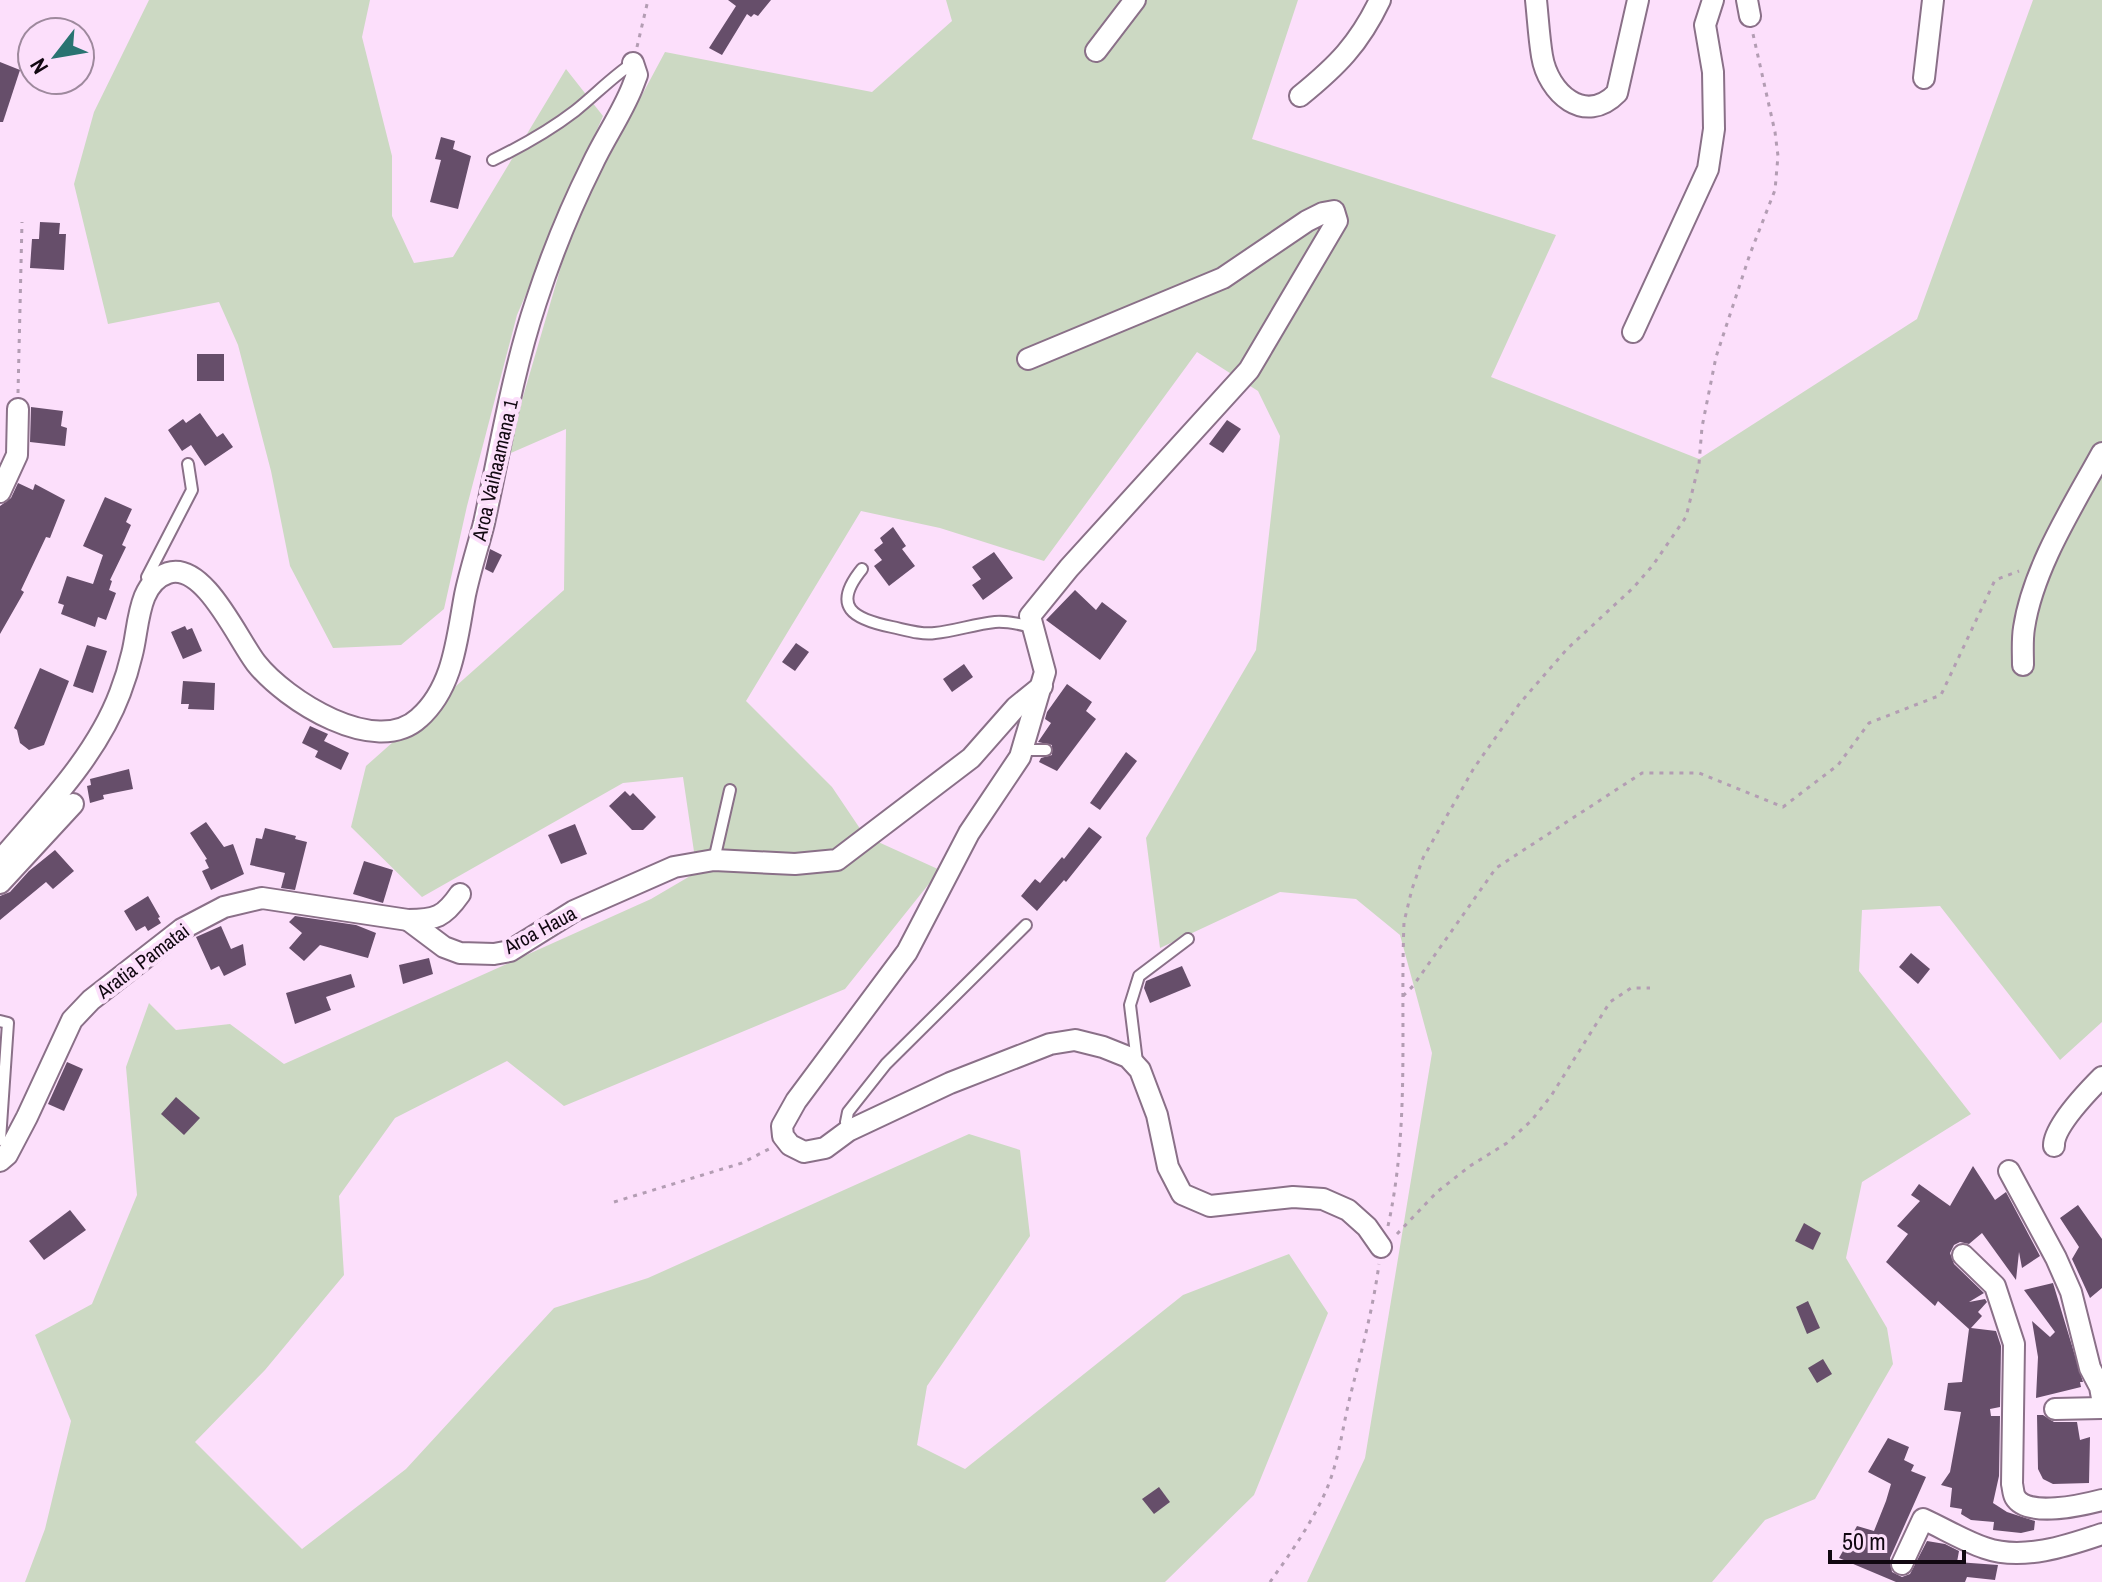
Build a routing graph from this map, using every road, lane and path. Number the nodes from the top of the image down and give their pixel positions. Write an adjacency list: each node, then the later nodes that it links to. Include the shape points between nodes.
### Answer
1 (648, 0): 10 (path)
2 (1135, 0): 9 (street)
3 (1380, 0): 12 (street, via 1336,67)
4 (1536, 0): 5 (street, via 1542,59 1552,80 1563,95 1583,108 1595,108 1617,93)
5 (1638, 0)
6 (1713, 0): 15 (street, via 1705,25 1714,100 1708,169)
7 (1933, 0): 11 (street)
8 (1748, 8): 40 (path, via 1775,132 1775,190 1716,357 1686,517 1634,587 1567,649 1520,703 1474,768 1423,858 1412,889 1404,922)
9 (1096, 51)
10 (633, 63): 13 (lane, via 548,130); 23 (street, Aroa Vaihaamana 1, via 637,75 632,88 591,166 536,302 453,661 418,719 395,731 363,731 316,712 258,665 195,577 170,572)
11 (1924, 78)
12 (1300, 96)
13 (493, 160)
14 (22, 222): 17 (path)
15 (1633, 332)
16 (1028, 359): 24 (street, via 1223,278 1307,221 1334,211 1337,221 1249,370 1039,604 1030,616)
17 (18, 409): 20 (street, via 17,455)
18 (2102, 453): 21 (street)
19 (188, 464): 23 (lane, via 192,490 147,577)
20 (0, 492)
21 (2047, 560): 25 (street, via 2024,628); 40 (path, via 1995,580 1941,695 1869,723 1838,765 1783,807 1699,773 1642,773 1496,868)
22 (862, 569): 24 (lane, via 846,595 855,616 867,621 931,634 995,622)
23 (150, 586): 32 (street, via 120,693 103,731)
24 (1032, 627): 26 (street, via 1045,672)
25 (2023, 665)
26 (1043, 685): 27 (street); 31 (street, Aroa Haua, via 971,758 837,860)
27 (1023, 750): 28 (lane); 46 (street, via 962,845 907,952 796,1101 782,1126)
28 (1046, 750)
29 (730, 790): 31 (lane)
30 (73, 804): 33 (street)
31 (714, 860): 35 (street, Aroa Haua, via 674,867 574,911 510,951 460,953)
32 (0, 861)
33 (0, 883)
34 (460, 894): 35 (street, Aratia Pamatai, via 448,911 431,920)
35 (408, 920): 41 (street, Aratia Pamatai, via 262,898 224,907 182,929)
36 (1026, 925): 45 (lane, via 886,1064 848,1112)
37 (1188, 939): 43 (lane, via 1139,976 1130,1005)
38 (1650, 988): 51 (path, via 1631,988 1610,1002 1531,1121 1437,1192)
39 (74, 992): 41 (street)
40 (1403, 996): 51 (path, via 1399,1171)
41 (72, 1020): 48 (street, Aratia Pamatai, via 7,1155)
42 (0, 1021): 48 (lane, via 8,1023)
43 (1138, 1068): 45 (street, via 1128,1057 1103,1047 1075,1040 1050,1044); 51 (street, via 1157,1115 1168,1167 1182,1194 1210,1206 1323,1199 1348,1210)
44 (2102, 1077): 47 (street, via 2059,1128)
45 (848, 1131): 46 (street, via 825,1148 804,1152)
46 (786, 1140): 50 (path, via 742,1163)
47 (2054, 1146)
48 (0, 1152)
49 (2009, 1171): 53 (street, via 2071,1292)
50 (614, 1202)
51 (1381, 1250): 59 (path, via 1340,1450 1325,1492)
52 (1963, 1255): 56 (street, via 1995,1286 2014,1344 2015,1497 2038,1508)
53 (2102, 1398)
54 (2102, 1408): 55 (street)
55 (2055, 1409)
56 (2102, 1500)
57 (2102, 1534): 58 (street, via 2022,1553 1988,1549 1923,1519)
58 (1902, 1564)
59 (1270, 1582)

